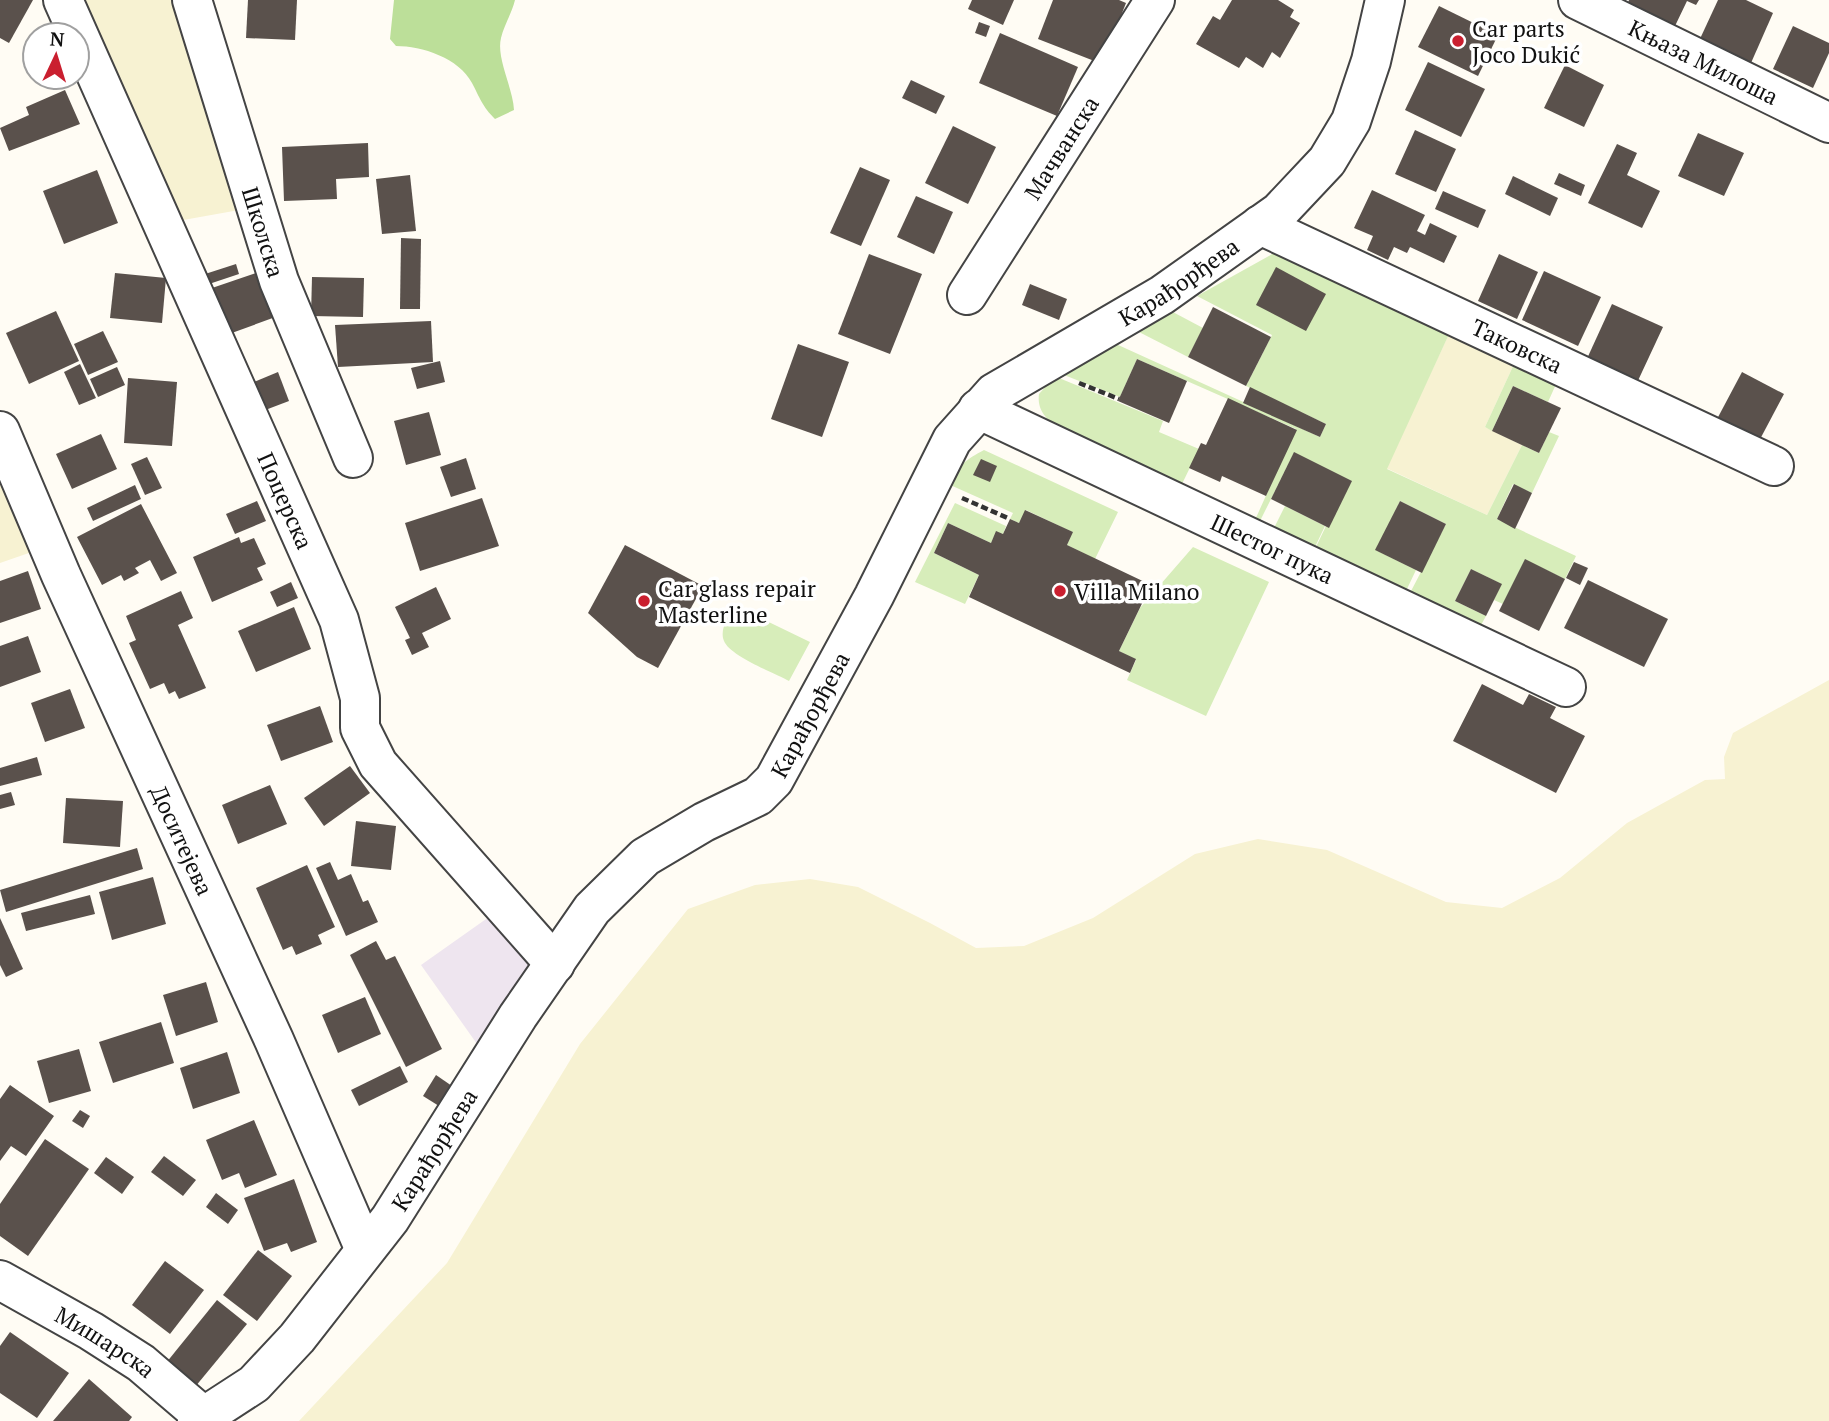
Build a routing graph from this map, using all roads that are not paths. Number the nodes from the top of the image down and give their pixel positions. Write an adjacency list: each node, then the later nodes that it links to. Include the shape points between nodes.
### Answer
1 (63, 0): 14 (street, Поцерска, via 339,620 360,698 360,728 378,764)
2 (192, 0): 11 (street, Школска, via 279,281)
3 (1155, 0): 8 (street, Мачванска)
4 (1385, 0): 7 (street, Карађорђева, via 1351,121 1327,161)
5 (1578, 0): 6 (street, Књаза Милоша)
6 (1829, 123)
7 (1261, 225): 9 (street, Карађорђева, via 1162,295 994,393); 12 (street, Таковска)
8 (967, 295)
9 (978, 409): 13 (street, Шестог пука); 14 (street, Карађорђева, via 952,440 775,780 758,796 645,857 592,909)
10 (0, 431): 15 (street, Доситејева)
11 (353, 458)
12 (1774, 466)
13 (1566, 687)
14 (555, 964): 15 (street, Карађорђева, via 517,1016 390,1219)
15 (365, 1250): 17 (street, Карађорђева, via 297,1338 254,1384)
16 (0, 1280): 17 (street, Мишарска, via 141,1363)
17 (200, 1419)

